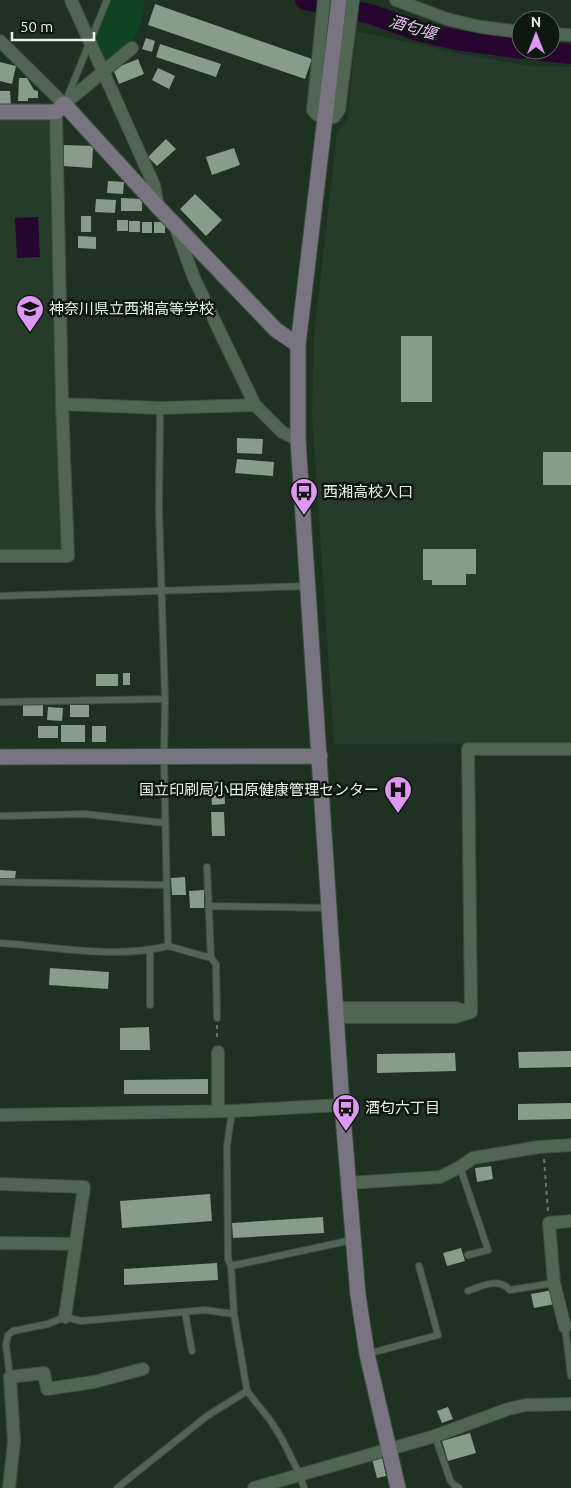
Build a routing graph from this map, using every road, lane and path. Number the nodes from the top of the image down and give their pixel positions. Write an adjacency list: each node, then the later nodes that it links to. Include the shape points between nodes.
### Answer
1 (71, 0): 9 (street)
2 (107, 0): 9 (lane)
3 (324, 0): 14 (street, via 312,110)
4 (339, 0): 14 (street)
5 (352, 0): 14 (street, via 339,110 334,117)
6 (396, 0): 7 (street, via 447,19)
7 (511, 31)
8 (0, 41): 12 (street)
9 (90, 44): 11 (street); 12 (lane)
10 (132, 48): 11 (street)
11 (104, 72): 12 (street); 15 (street, via 154,185)
12 (60, 108): 13 (street); 15 (street); 18 (street)
13 (0, 112)
14 (325, 118): 17 (street)
15 (158, 207): 16 (street)
16 (174, 224): 17 (street, via 276,330); 19 (street, via 194,278)
17 (298, 345): 21 (street)
18 (62, 404): 20 (street); 22 (street, via 68,556)
19 (255, 405): 20 (street); 21 (street, via 282,432)
20 (160, 408): 24 (lane)
21 (298, 440): 23 (street)
22 (0, 556)
23 (308, 586): 24 (lane); 30 (street)
24 (162, 591): 25 (lane); 26 (lane)
25 (0, 596)
26 (165, 699): 27 (lane); 29 (lane)
27 (0, 702)
28 (571, 749): 44 (street, via 468,750 471,1012 455,1017)
29 (164, 756): 30 (street); 31 (street); 33 (lane)
30 (320, 756): 38 (street)
31 (0, 757)
32 (0, 816): 33 (lane, via 85,814)
33 (165, 823): 36 (lane)
34 (207, 867): 37 (lane)
35 (0, 882): 36 (lane)
36 (166, 885): 40 (lane)
37 (208, 906): 38 (lane); 42 (lane)
38 (330, 908): 44 (street)
39 (0, 943): 41 (lane, via 113,952)
40 (168, 946): 41 (lane); 42 (lane)
41 (150, 950): 43 (lane)
42 (211, 958): 45 (lane, via 216,964)
43 (150, 1005)
44 (337, 1013): 47 (street)
45 (217, 1018): 46 (path)
46 (218, 1052): 48 (street)
47 (342, 1105): 49 (street); 54 (street)
48 (218, 1111): 49 (street); 50 (street)
49 (232, 1111): 62 (lane, via 227,1146 228,1259)
50 (0, 1115)
51 (571, 1145): 52 (street)
52 (543, 1147): 53 (street, via 473,1158); 57 (path)
53 (460, 1167): 54 (street, via 440,1177); 61 (lane, via 488,1250)
54 (348, 1183): 58 (street)
55 (0, 1184): 60 (street, via 84,1187)
56 (571, 1221): 57 (street)
57 (549, 1223): 64 (street)
58 (353, 1240): 62 (lane); 71 (street)
59 (0, 1243): 60 (street)
60 (76, 1244): 68 (street)
61 (468, 1255)
62 (231, 1266): 67 (lane)
63 (419, 1266): 71 (lane, via 438,1335)
64 (554, 1283): 65 (lane, via 510,1290 505,1285 492,1283); 69 (street)
65 (468, 1291)
66 (185, 1312): 67 (lane, via 205,1310); 68 (lane, via 81,1321); 70 (lane)
67 (234, 1314): 75 (lane)
68 (66, 1317): 74 (lane, via 8,1335 6,1346)
69 (565, 1327): 73 (lane)
70 (192, 1351)
71 (368, 1354): 78 (street)
72 (143, 1369): 74 (street, via 94,1382 47,1389 44,1373)
73 (571, 1376)
74 (10, 1377): 80 (street, via 14,1441)
75 (246, 1391): 79 (lane, via 270,1420); 81 (lane, via 207,1416)
76 (571, 1404): 77 (street, via 517,1407)
77 (435, 1436): 78 (street); 85 (lane, via 450,1480)
78 (390, 1449): 79 (street); 84 (street)
79 (300, 1475): 82 (street); 83 (lane)
80 (9, 1488)
81 (117, 1488)
82 (254, 1488)
83 (304, 1488)
84 (398, 1488)
85 (459, 1488)

